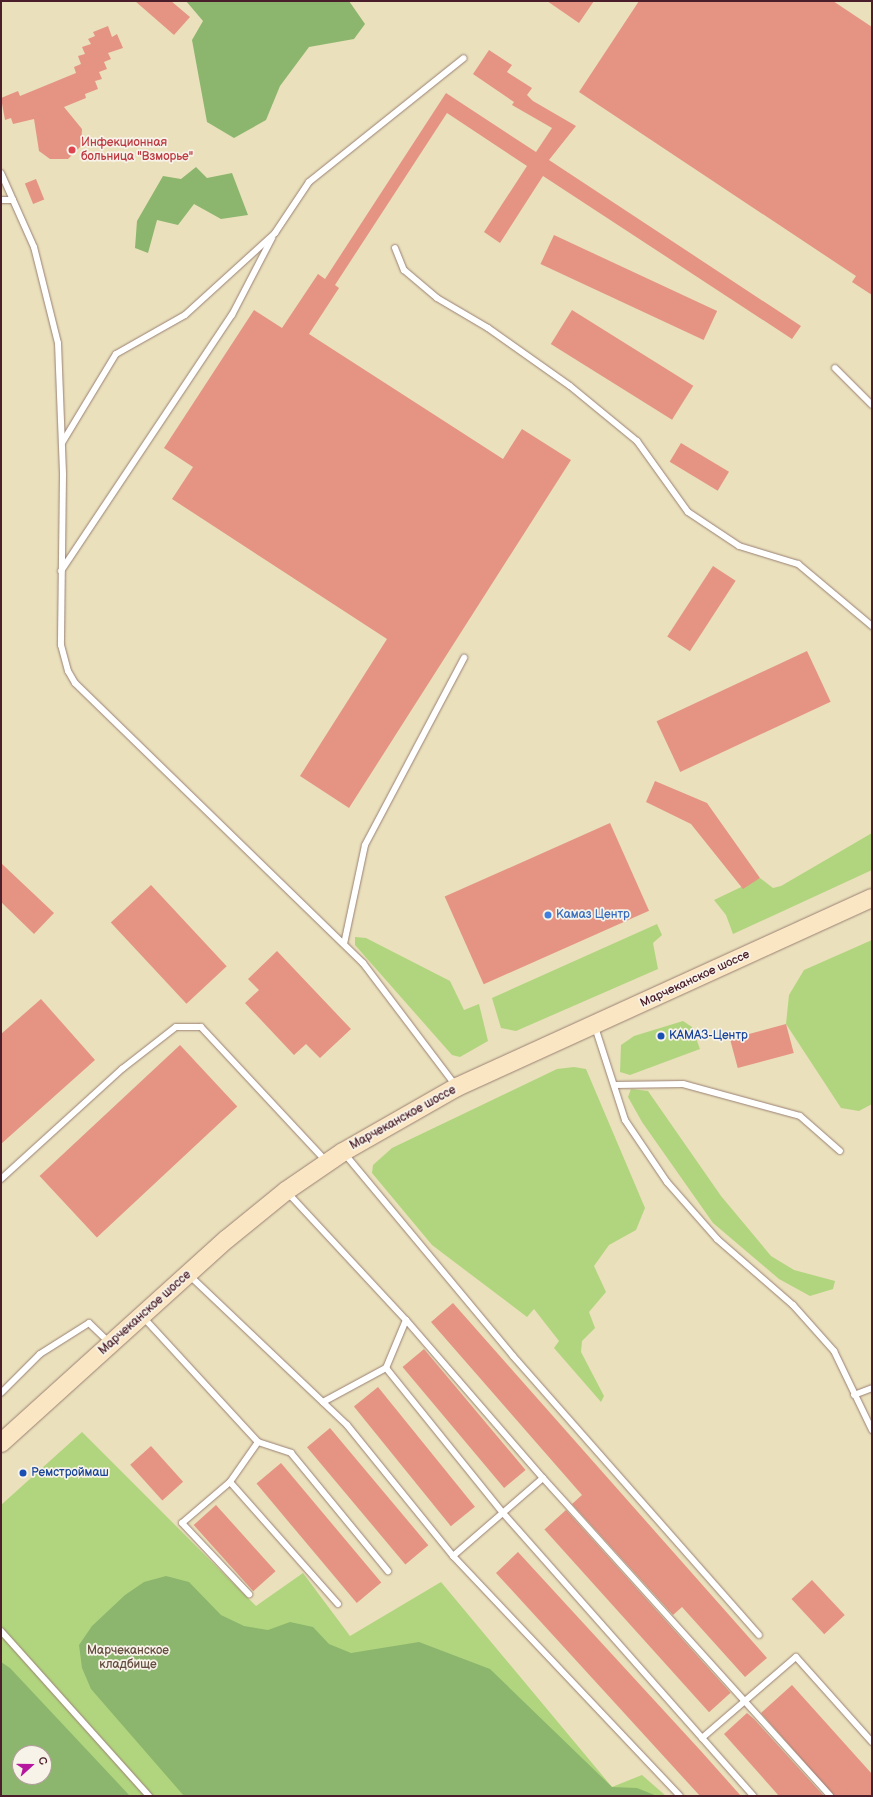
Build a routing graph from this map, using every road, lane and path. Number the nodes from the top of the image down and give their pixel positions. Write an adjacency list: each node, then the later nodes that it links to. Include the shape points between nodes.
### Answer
1 (464, 58): 5 (lane, via 309,182)
2 (1, 173): 4 (lane)
3 (1, 200): 4 (lane)
4 (13, 200): 9 (lane, via 34,247 58,342)
5 (275, 233): 9 (lane, via 185,315 116,354); 10 (lane, via 232,315)
6 (395, 248): 11 (lane, via 404,270 437,298 488,328 570,386 637,441 688,512 739,546 798,564)
7 (835, 368): 8 (lane)
8 (872, 405)
9 (62, 443): 10 (lane)
10 (61, 571): 14 (lane, via 61,645 68,671 75,683)
11 (872, 626)
12 (464, 658): 14 (lane, via 365,845)
13 (872, 898): 15 (street, Марчеканское шоссе)
14 (344, 944): 17 (lane, via 394,1001 442,1072)
15 (594, 1025): 16 (lane); 17 (street, Марчеканское шоссе)
16 (614, 1085): 18 (lane, via 682,1084 800,1116); 30 (lane, via 625,1120 667,1182 717,1238 793,1305 834,1351)
17 (457, 1087): 19 (street, Марчеканское шоссе)
18 (840, 1151)
19 (343, 1152): 20 (street, Марчеканское шоссе); 43 (lane, via 513,1356)
20 (327, 1162): 21 (lane, via 201,1028 176,1027 122,1069); 22 (street, Марчеканское шоссе)
21 (1, 1179)
22 (286, 1191): 23 (street, Марчеканское шоссе); 25 (lane)
23 (188, 1274): 24 (street, Марчеканское шоссе); 31 (lane)
24 (142, 1316): 26 (street, Марчеканское шоссе); 33 (lane)
25 (406, 1320): 27 (lane); 35 (lane)
26 (111, 1344): 29 (lane, via 89,1323 40,1354); 34 (street, Марчеканское шоссе)
27 (386, 1368): 31 (lane); 37 (lane)
28 (872, 1388): 30 (lane)
29 (1, 1393)
30 (854, 1396): 32 (lane)
31 (323, 1402): 38 (lane, via 347,1425)
32 (872, 1430)
33 (258, 1442): 36 (lane); 39 (lane, via 291,1453)
34 (1, 1443)
35 (543, 1478): 37 (lane); 44 (lane)
36 (230, 1482): 40 (lane, via 182,1523); 41 (lane)
37 (503, 1514): 38 (lane); 45 (lane)
38 (453, 1556): 48 (lane)
39 (388, 1571)
40 (249, 1594)
41 (338, 1604)
42 (1, 1631): 47 (lane)
43 (759, 1635)
44 (744, 1700): 45 (lane); 46 (lane, via 796,1657); 50 (lane)
45 (702, 1738): 49 (lane)
46 (872, 1742)
47 (149, 1796)
48 (680, 1796)
49 (753, 1796)
50 (830, 1796)

